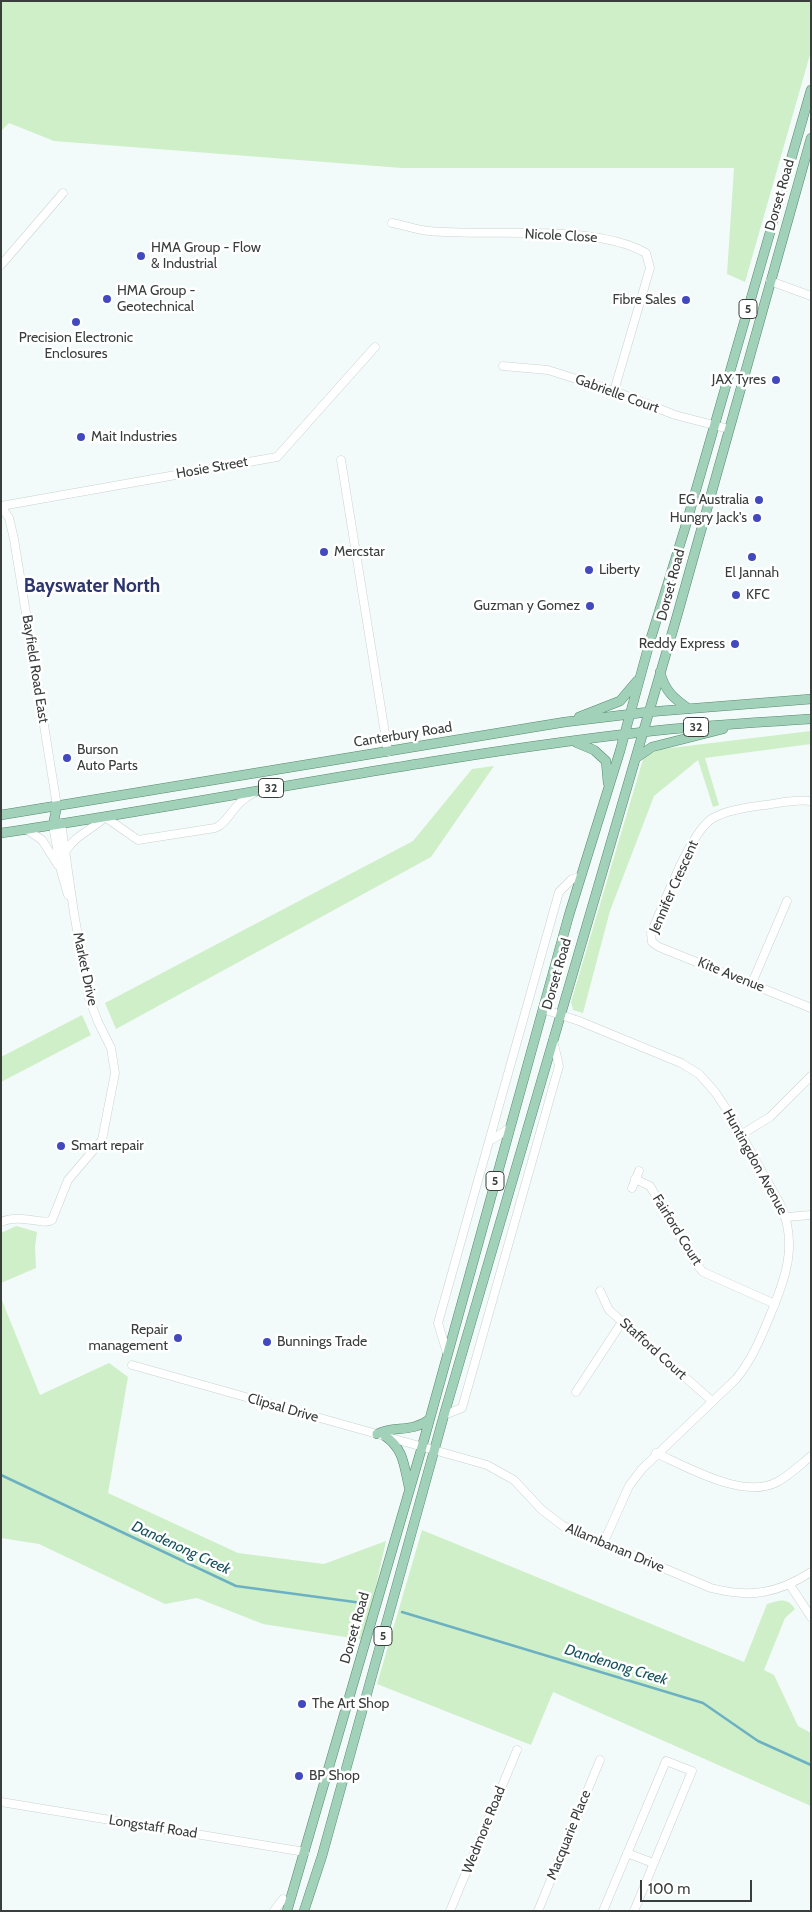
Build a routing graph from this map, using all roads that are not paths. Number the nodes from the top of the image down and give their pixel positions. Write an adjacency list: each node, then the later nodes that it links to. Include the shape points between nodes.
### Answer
1 (811, 90): 6 (main road, Dorset Road / 5)
2 (811, 138): 7 (main road, Dorset Road / 5)
3 (62, 193): 5 (street)
4 (392, 223): 11 (street, Nicole Close, via 429,231 592,236 646,253 650,268)
5 (1, 265)
6 (757, 277): 7 (main road); 12 (main road, Dorset Road / 5)
7 (770, 280): 8 (street); 13 (main road, Dorset Road / 5)
8 (811, 296)
9 (375, 347): 15 (street, Hosie Street, via 277,456)
10 (504, 366): 11 (street, Gabrielle Court, via 548,370)
11 (614, 391): 12 (street, Gabrielle Court, via 675,415)
12 (715, 425): 13 (street, Gabrielle Court); 17 (main road, Dorset Road / 5)
13 (728, 429): 16 (main road, Dorset Road / 5)
14 (340, 460): 28 (street)
15 (1, 506): 35 (street, Bayfield Road East, via 9,518 14,539)
16 (660, 672): 19 (main road, via 666,691); 20 (main road, Dorset Road / 5)
17 (639, 679): 21 (main road, Dorset Road / 5); 23 (main road, via 620,701)
18 (811, 699): 19 (main road, Canterbury Road / 32)
19 (689, 709): 20 (main road, Canterbury Road / 32)
20 (648, 712): 21 (main road, Canterbury Road / 32); 25 (main road, Dorset Road / 5)
21 (630, 714): 23 (main road, Canterbury Road / 32); 26 (main road, Dorset Road / 5)
22 (811, 719): 24 (main road, 32)
23 (565, 722): 28 (main road, Canterbury Road / 32)
24 (750, 723): 25 (main road, 32); 29 (main road, via 652,747)
25 (643, 732): 26 (main road, 32); 29 (main road, Dorset Road / 5)
26 (625, 734): 27 (main road, 32); 32 (main road, Dorset Road / 5)
27 (571, 742): 31 (main road, 32); 32 (main road, via 586,746 606,761)
28 (388, 752): 30 (main road, Canterbury Road / 32)
29 (636, 758): 50 (main road, Dorset Road / 5)
30 (281, 769): 31 (main road); 35 (main road, Canterbury Road / 32)
31 (284, 785): 33 (main road, 32)
32 (609, 788): 43 (main road, Dorset Road / 5)
33 (262, 789): 37 (main road, 32); 37 (street, via 240,800 222,825 209,830 138,840)
34 (811, 802): 46 (street, Jennifer Crescent, via 799,800 757,806 720,815 702,826 651,932)
35 (57, 806): 36 (main road, Canterbury Road / 32); 38 (main road)
36 (1, 814)
37 (105, 817): 38 (main road, 32); 41 (street, via 77,837)
38 (57, 824): 39 (main road, 32); 41 (street, Market Drive); 42 (street, Market Drive)
39 (26, 829): 40 (main road, 32); 42 (street, via 42,840)
40 (3, 835)
41 (66, 852): 44 (street, Market Drive)
42 (61, 871): 44 (street, Market Drive)
43 (580, 877): 49 (main road, Dorset Road / 5); 56 (street, Dorset Road, via 572,879 559,892)
44 (70, 898): 62 (street, Market Drive, via 89,998 114,1055 115,1073 106,1125 99,1145 68,1180 51,1222 18,1217)
45 (787, 902): 47 (street)
46 (652, 942): 47 (street, Kite Avenue)
47 (752, 983): 48 (street, Kite Avenue)
48 (811, 1008)
49 (543, 1009): 50 (street, Huntingdon Avenue); 54 (main road, Dorset Road / 5)
50 (560, 1014): 51 (main road, Dorset Road / 5); 55 (street, Huntingdon Avenue, via 688,1067 715,1092)
51 (553, 1038): 70 (main road, Dorset Road / 5); 70 (street, Dorset Road, via 559,1066 465,1398 462,1408)
52 (811, 1076): 53 (street)
53 (808, 1085): 55 (street)
54 (510, 1128): 56 (street); 66 (main road, Dorset Road / 5)
55 (742, 1134): 61 (street, Huntingdon Avenue)
56 (490, 1140): 66 (street, Dorset Road, via 438,1323)
57 (639, 1171): 58 (street)
58 (636, 1179): 59 (street); 64 (street, Fairford Court, via 650,1186 703,1272)
59 (632, 1188)
60 (811, 1215): 61 (street)
61 (786, 1217): 64 (street, Huntingdon Avenue, via 789,1256)
62 (1, 1222)
63 (600, 1291): 65 (street, Stafford Court, via 605,1304)
64 (775, 1304): 69 (street, Huntingdon Avenue, via 749,1362)
65 (622, 1322): 68 (street); 69 (street, Stafford Court)
66 (447, 1353): 71 (main road, Dorset Road / 5)
67 (132, 1365): 72 (street, Clipsal Drive)
68 (576, 1392)
69 (712, 1401): 75 (street, Huntingdon Avenue)
70 (444, 1415): 74 (main road, Dorset Road / 5)
71 (429, 1420): 72 (main road, via 413,1429 383,1430); 73 (main road, Dorset Road / 5)
72 (381, 1435): 73 (street, Clipsal Drive); 77 (main road, via 396,1445 403,1457)
73 (422, 1447): 74 (street, Clipsal Drive); 77 (main road, Dorset Road / 5)
74 (435, 1451): 78 (street, Allambanan Drive, via 498,1470 520,1486 551,1518); 87 (main road, Dorset Road / 5)
75 (656, 1453): 76 (street, via 742,1488 776,1483); 78 (street, Huntingdon Avenue, via 629,1486)
76 (811, 1456)
77 (409, 1490): 85 (main road, Dorset Road / 5)
78 (603, 1544): 80 (street, Allambanan Drive, via 711,1588 735,1594 760,1593)
79 (811, 1572): 80 (street, Allambanan Drive)
80 (790, 1585): 81 (street)
81 (811, 1617)
82 (517, 1750): 93 (street, Wedmore Road)
83 (600, 1760): 94 (street, Macquarie Place)
84 (1, 1802): 85 (street, Longstaff Road)
85 (305, 1852): 87 (main road); 91 (main road, Dorset Road / 5)
86 (627, 1853): 88 (street); 88 (street, via 666,1761 692,1771); 95 (street)
87 (322, 1856): 92 (main road, Dorset Road / 5)
88 (653, 1864): 96 (street)
89 (283, 1899): 90 (street)
90 (274, 1911)
91 (287, 1911)
92 (304, 1911)
93 (450, 1911)
94 (538, 1911)
95 (603, 1911)
96 (634, 1911)

